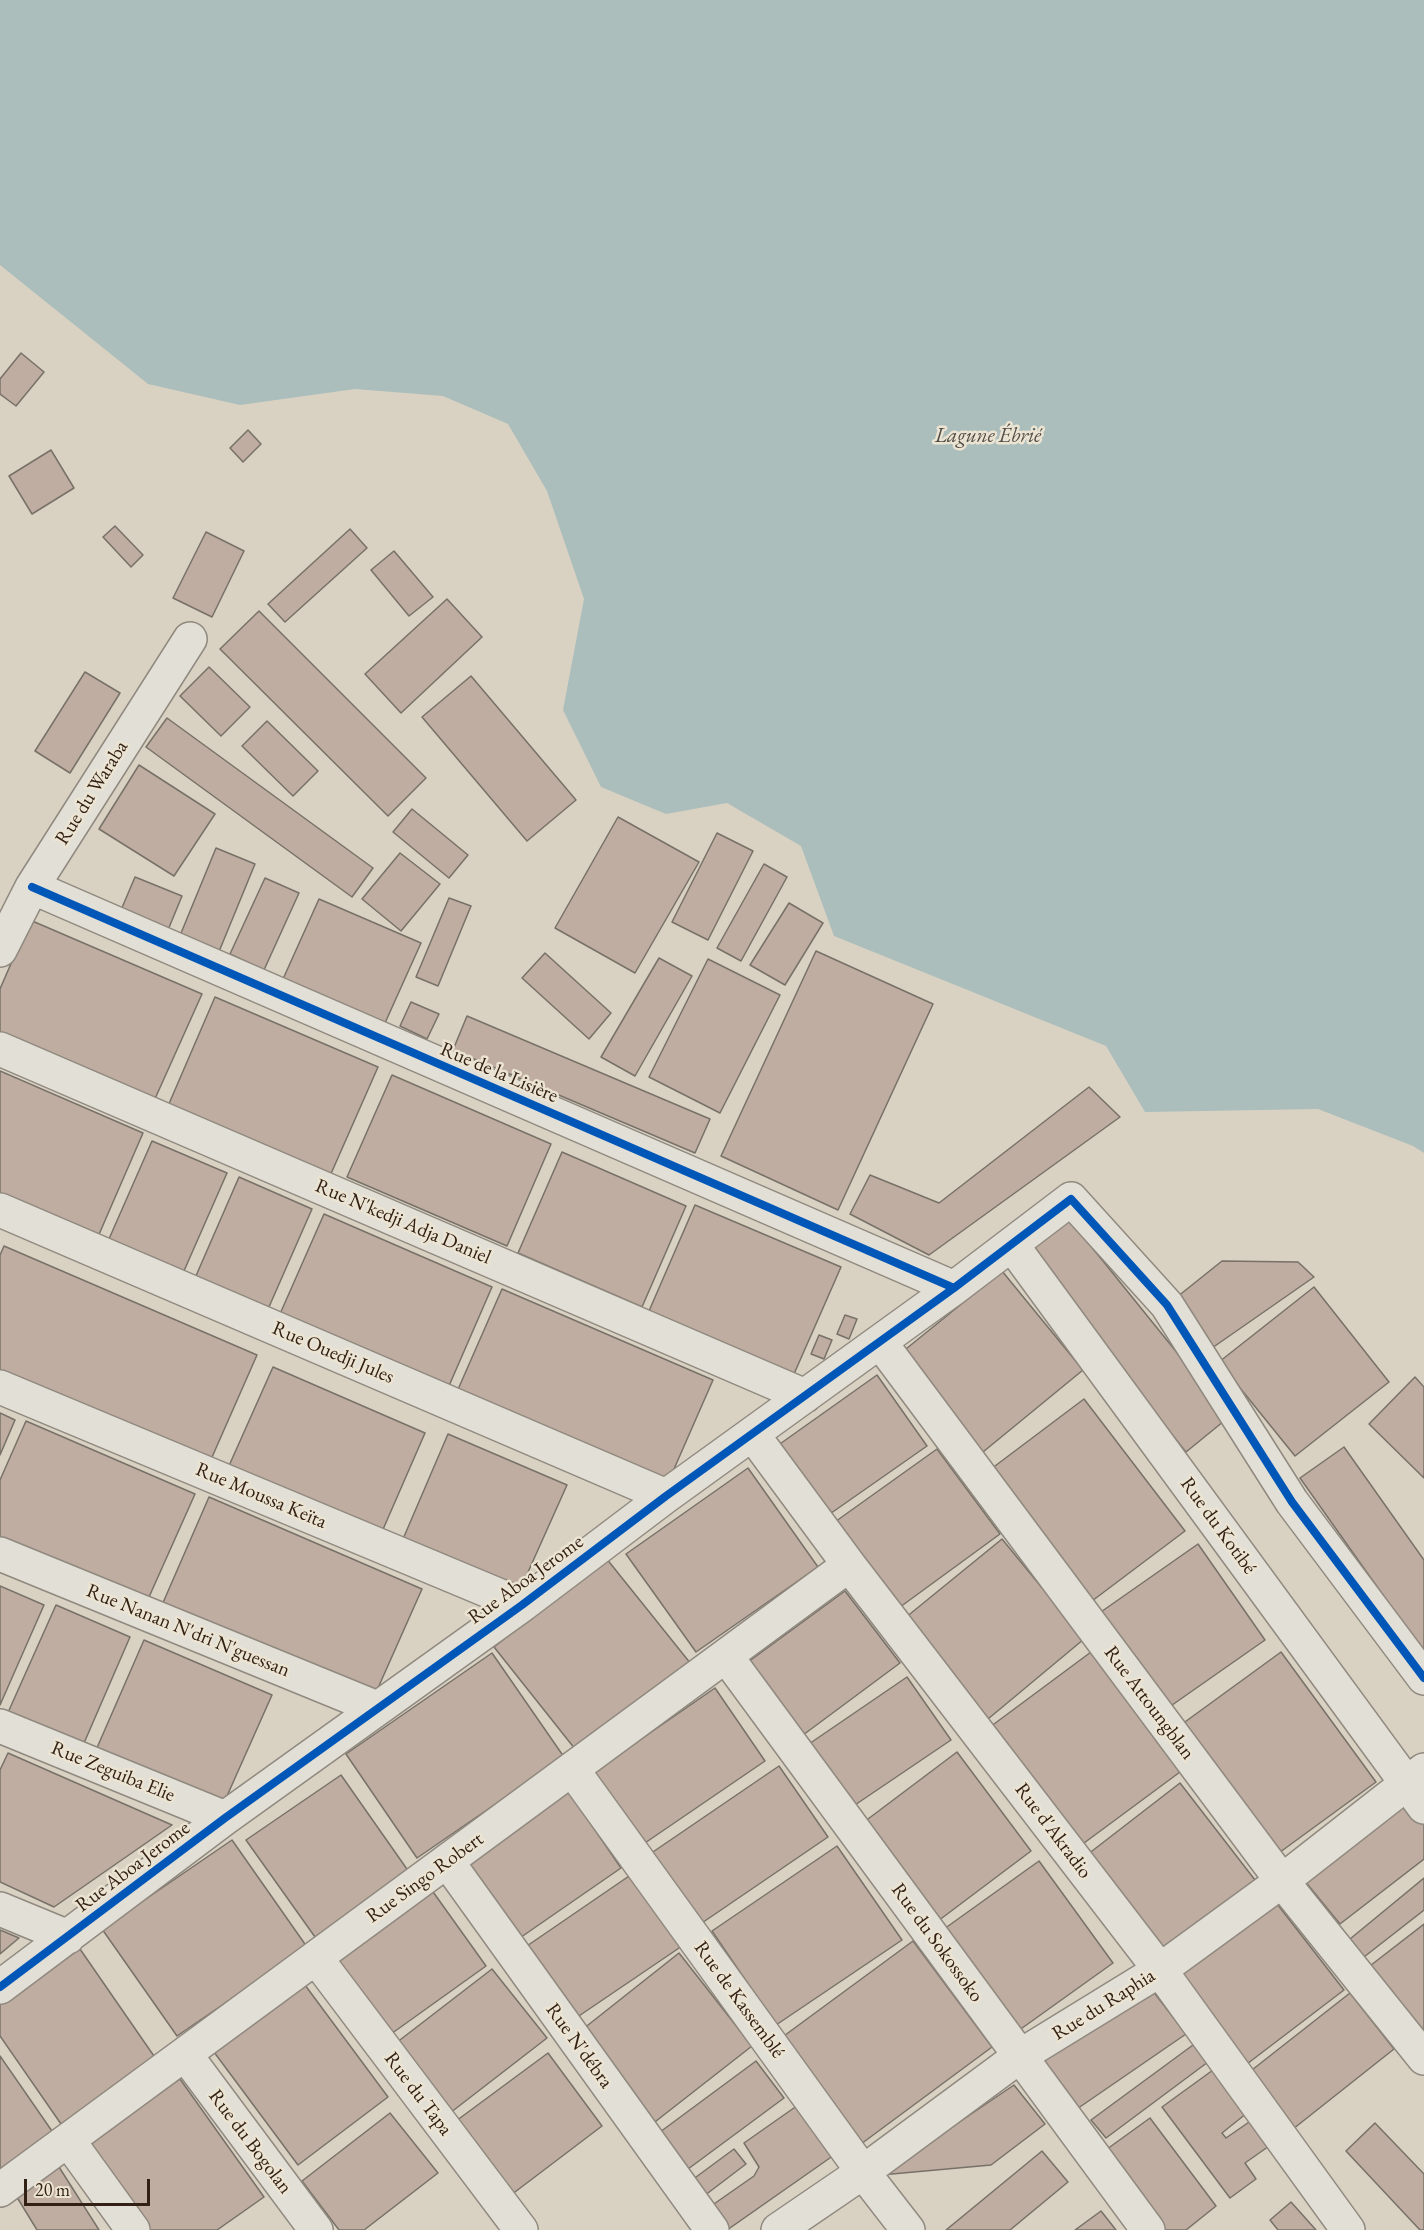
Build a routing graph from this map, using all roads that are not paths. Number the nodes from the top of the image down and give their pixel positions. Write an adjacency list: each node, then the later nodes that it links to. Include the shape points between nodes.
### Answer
1 (190, 639): 2 (street, Rue du Waraba)
2 (32, 887): 3 (street, Rue du Waraba); 7 (street, Rue de la Lisière)
3 (0, 950)
4 (0, 1049): 10 (street, Rue N'kedji Adja Daniel)
5 (0, 1210): 12 (street, Rue Ouedji Jules)
6 (1012, 1245): 7 (street, Rue Aboa Jerome); 17 (street, Rue Aboa Jerome, via 1071,1199 1167,1305 1292,1502); 21 (street, Rue du Kotibé)
7 (954, 1288): 8 (street, Rue Aboa Jerome)
8 (880, 1342): 10 (street, Rue Aboa Jerome); 24 (street, Rue Attoungblan)
9 (0, 1387): 15 (street, Rue Moussa Keïta)
10 (806, 1396): 11 (street, Rue Aboa Jerome)
11 (753, 1435): 12 (street, Rue Aboa Jerome); 14 (street, Rue d'Akradio)
12 (666, 1496): 15 (street, Rue Aboa Jerome)
13 (0, 1554): 18 (street, Rue Nanan N'dri N'guessan)
14 (849, 1565): 16 (street, Rue Singo Robert); 28 (street, Rue d'Akradio)
15 (522, 1605): 18 (street, Rue Aboa Jerome)
16 (726, 1656): 20 (street, Rue Singo Robert); 31 (street, Rue du Sokossoko)
17 (1424, 1678)
18 (376, 1708): 22 (street, Rue Aboa Jerome)
19 (0, 1725): 22 (street, Rue Zeguiba Elie)
20 (572, 1769): 23 (street, Rue Singo Robert); 34 (street, Rue de Kassemblé)
21 (1418, 1787): 24 (street, Rue du Raphia)
22 (225, 1818): 26 (street, Rue Aboa Jerome)
23 (447, 1861): 27 (street, Rue Singo Robert); 39 (street, Rue N'débra)
24 (1282, 1881): 28 (street, Rue du Raphia); 32 (street, Rue Attoungblan)
25 (0, 1909): 26 (street)
26 (68, 1937): 29 (street, Rue Aboa Jerome)
27 (316, 1958): 30 (street, Rue Singo Robert); 38 (street, Rue du Tapa)
28 (1160, 1970): 31 (street, Rue du Raphia); 43 (street, Rue d'Akradio)
29 (0, 1987)
30 (185, 2054): 33 (street, Rue Singo Robert); 37 (street, Rue du Bogolan)
31 (1020, 2056): 34 (street, Rue du Raphia); 42 (street, Rue du Sokossoko)
32 (1424, 2058)
33 (68, 2140): 35 (street, Rue Singo Robert); 36 (street)
34 (863, 2172): 40 (street, Rue du Raphia); 41 (street, Rue de Kassemblé)
35 (0, 2190)
36 (133, 2230)
37 (316, 2230)
38 (520, 2230)
39 (712, 2230)
40 (778, 2230)
41 (908, 2230)
42 (1148, 2230)
43 (1348, 2230)

